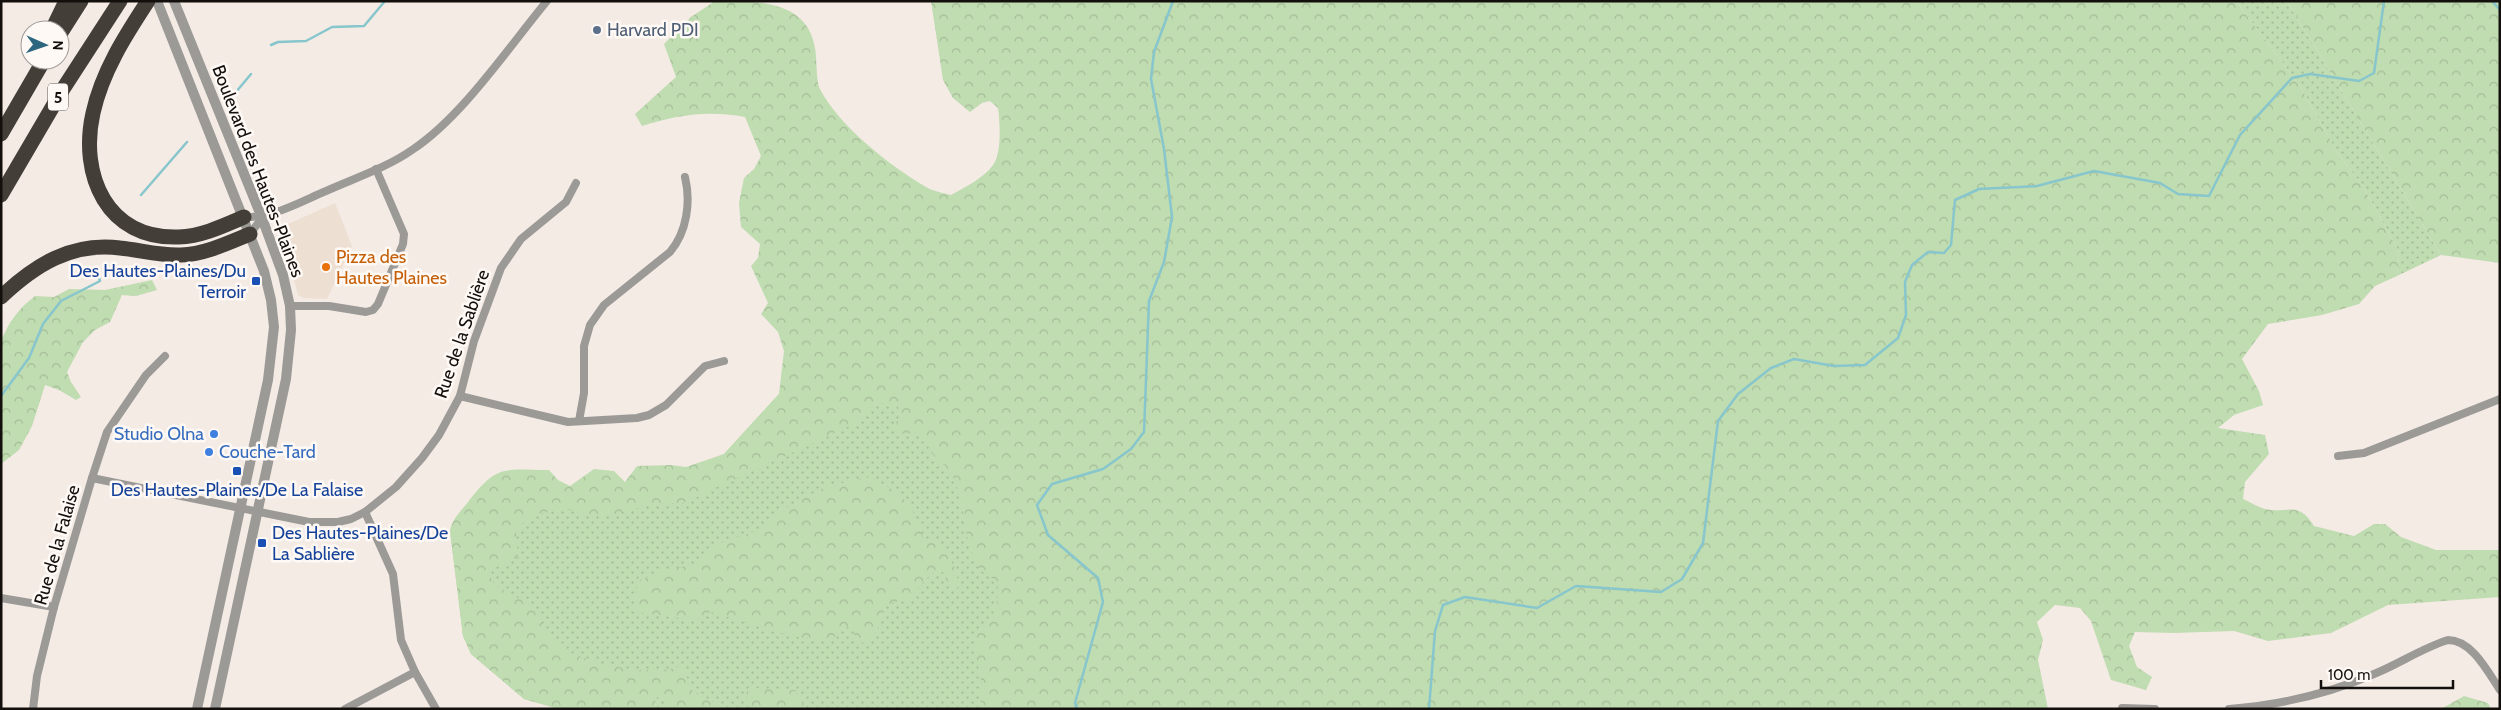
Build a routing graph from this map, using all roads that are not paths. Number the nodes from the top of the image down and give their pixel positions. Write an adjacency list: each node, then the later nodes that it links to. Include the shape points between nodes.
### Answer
1 (66, 1): 8 (highway)
2 (81, 1): 9 (highway)
3 (120, 1): 16 (highway, 5)
4 (148, 1): 17 (highway, via 113,60 95,104 89,144 95,183 117,216 157,235 180,237 198,234)
5 (157, 1): 17 (street, Boulevard des Hautes-Plaines)
6 (174, 1): 18 (street, Boulevard des Hautes-Plaines)
7 (547, 1): 13 (street, via 448,120 416,147)
8 (57, 20)
9 (69, 20)
10 (33, 70): 12 (highway)
11 (38, 70): 12 (highway, 5)
12 (4, 128)
13 (376, 169): 18 (street); 21 (street, via 404,234 403,244 378,304 366,312 328,306)
14 (685, 177): 26 (street, via 689,196 681,236 676,244 666,256 604,305 590,325 584,346 584,394)
15 (576, 184): 24 (street, Rue de la Sablière, via 566,202 522,239 501,268 474,341)
16 (1, 195)
17 (244, 218): 18 (street); 19 (street, Boulevard des Hautes-Plaines)
18 (262, 218): 19 (street); 21 (street, Boulevard des Hautes-Plaines)
19 (250, 234): 20 (highway, via 201,252 183,255 104,246 78,249 40,265); 29 (street, Boulevard des Hautes-Plaines, via 264,270 274,335 268,380)
20 (1, 297)
21 (290, 306): 30 (street, Boulevard des Hautes-Plaines, via 289,362)
22 (165, 356): 28 (street, via 146,375 107,432)
23 (724, 361): 26 (street, via 705,366 666,405 649,415)
24 (460, 396): 26 (street, via 555,420); 31 (street, Rue de la Sablière, via 422,458 396,487)
25 (2500, 400): 27 (street, via 2364,453)
26 (579, 421)
27 (2338, 456)
28 (92, 478): 29 (street, Rue de la Falaise); 33 (street, Rue de la Falaise)
29 (239, 508): 30 (street, Rue de la Sablière); 38 (street, Boulevard des Hautes-Plaines)
30 (257, 511): 31 (street, Rue de la Sablière, via 325,524 352,519); 39 (street, Boulevard des Hautes-Plaines)
31 (365, 512): 34 (street, via 393,574 401,640)
32 (1, 598): 33 (street)
33 (54, 607): 37 (street, Rue de la Falaise, via 37,676)
34 (415, 672): 40 (street); 41 (street)
35 (2500, 690): 43 (street, via 2468,647 2448,640 2333,690 2267,705)
36 (2122, 708): 42 (street)
37 (33, 709)
38 (197, 709)
39 (215, 709)
40 (345, 709)
41 (436, 709)
42 (2155, 709)
43 (2229, 709)

